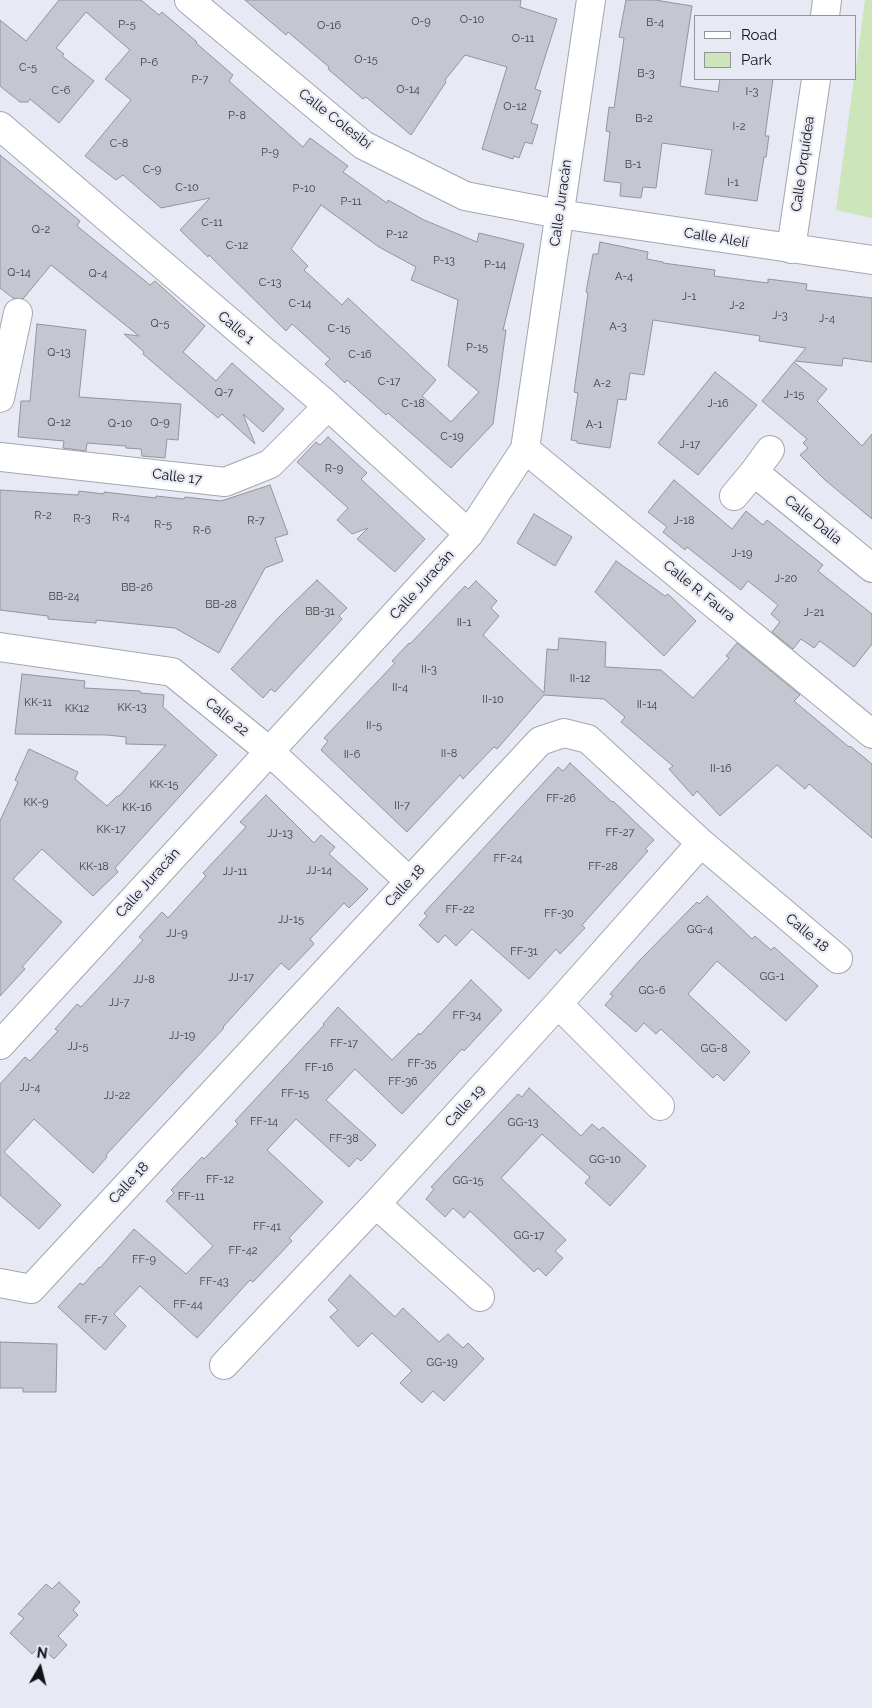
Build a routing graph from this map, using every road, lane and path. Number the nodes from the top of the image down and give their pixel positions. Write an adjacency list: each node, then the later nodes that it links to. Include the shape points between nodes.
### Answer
1 (190, 0): 7 (street, Calle Colesibí, via 363,145 466,196)
2 (591, 0): 7 (street, Calle Juracán)
3 (827, 0): 4 (street)
4 (825, 15)
5 (816, 80): 8 (street, Calle Orquídea)
6 (0, 126): 12 (street, Calle 1)
7 (559, 214): 8 (street, Calle Alelí); 13 (street, Calle Juracán)
8 (791, 249): 9 (street, Calle Alelí)
9 (872, 260)
10 (18, 313): 11 (street)
11 (0, 398)
12 (328, 406): 15 (street, Calle 17, via 270,464 225,482); 18 (street, Calle 1)
13 (526, 449): 18 (street, Calle Juracán); 21 (street, Calle R. Faura)
14 (770, 450): 16 (street)
15 (0, 457)
16 (754, 472): 17 (street); 19 (street, Calle Dalia)
17 (734, 496)
18 (468, 534): 22 (street, Calle Juracán)
19 (872, 568)
20 (0, 648): 22 (street, Calle 22, via 172,672)
21 (872, 734)
22 (269, 752): 24 (street, Calle 22); 27 (street, Calle Juracán)
23 (701, 843): 24 (street, Calle 18, via 588,739 564,733 540,741); 25 (street, Calle 18); 26 (street, Calle 19)
24 (409, 881): 30 (street, Calle 18, via 31,1289)
25 (838, 959)
26 (558, 1004): 28 (street); 29 (street, Calle 19)
27 (0, 1045)
28 (660, 1106)
29 (376, 1204): 31 (street); 32 (street, Calle 19)
30 (0, 1283)
31 (480, 1298)
32 (224, 1365)

